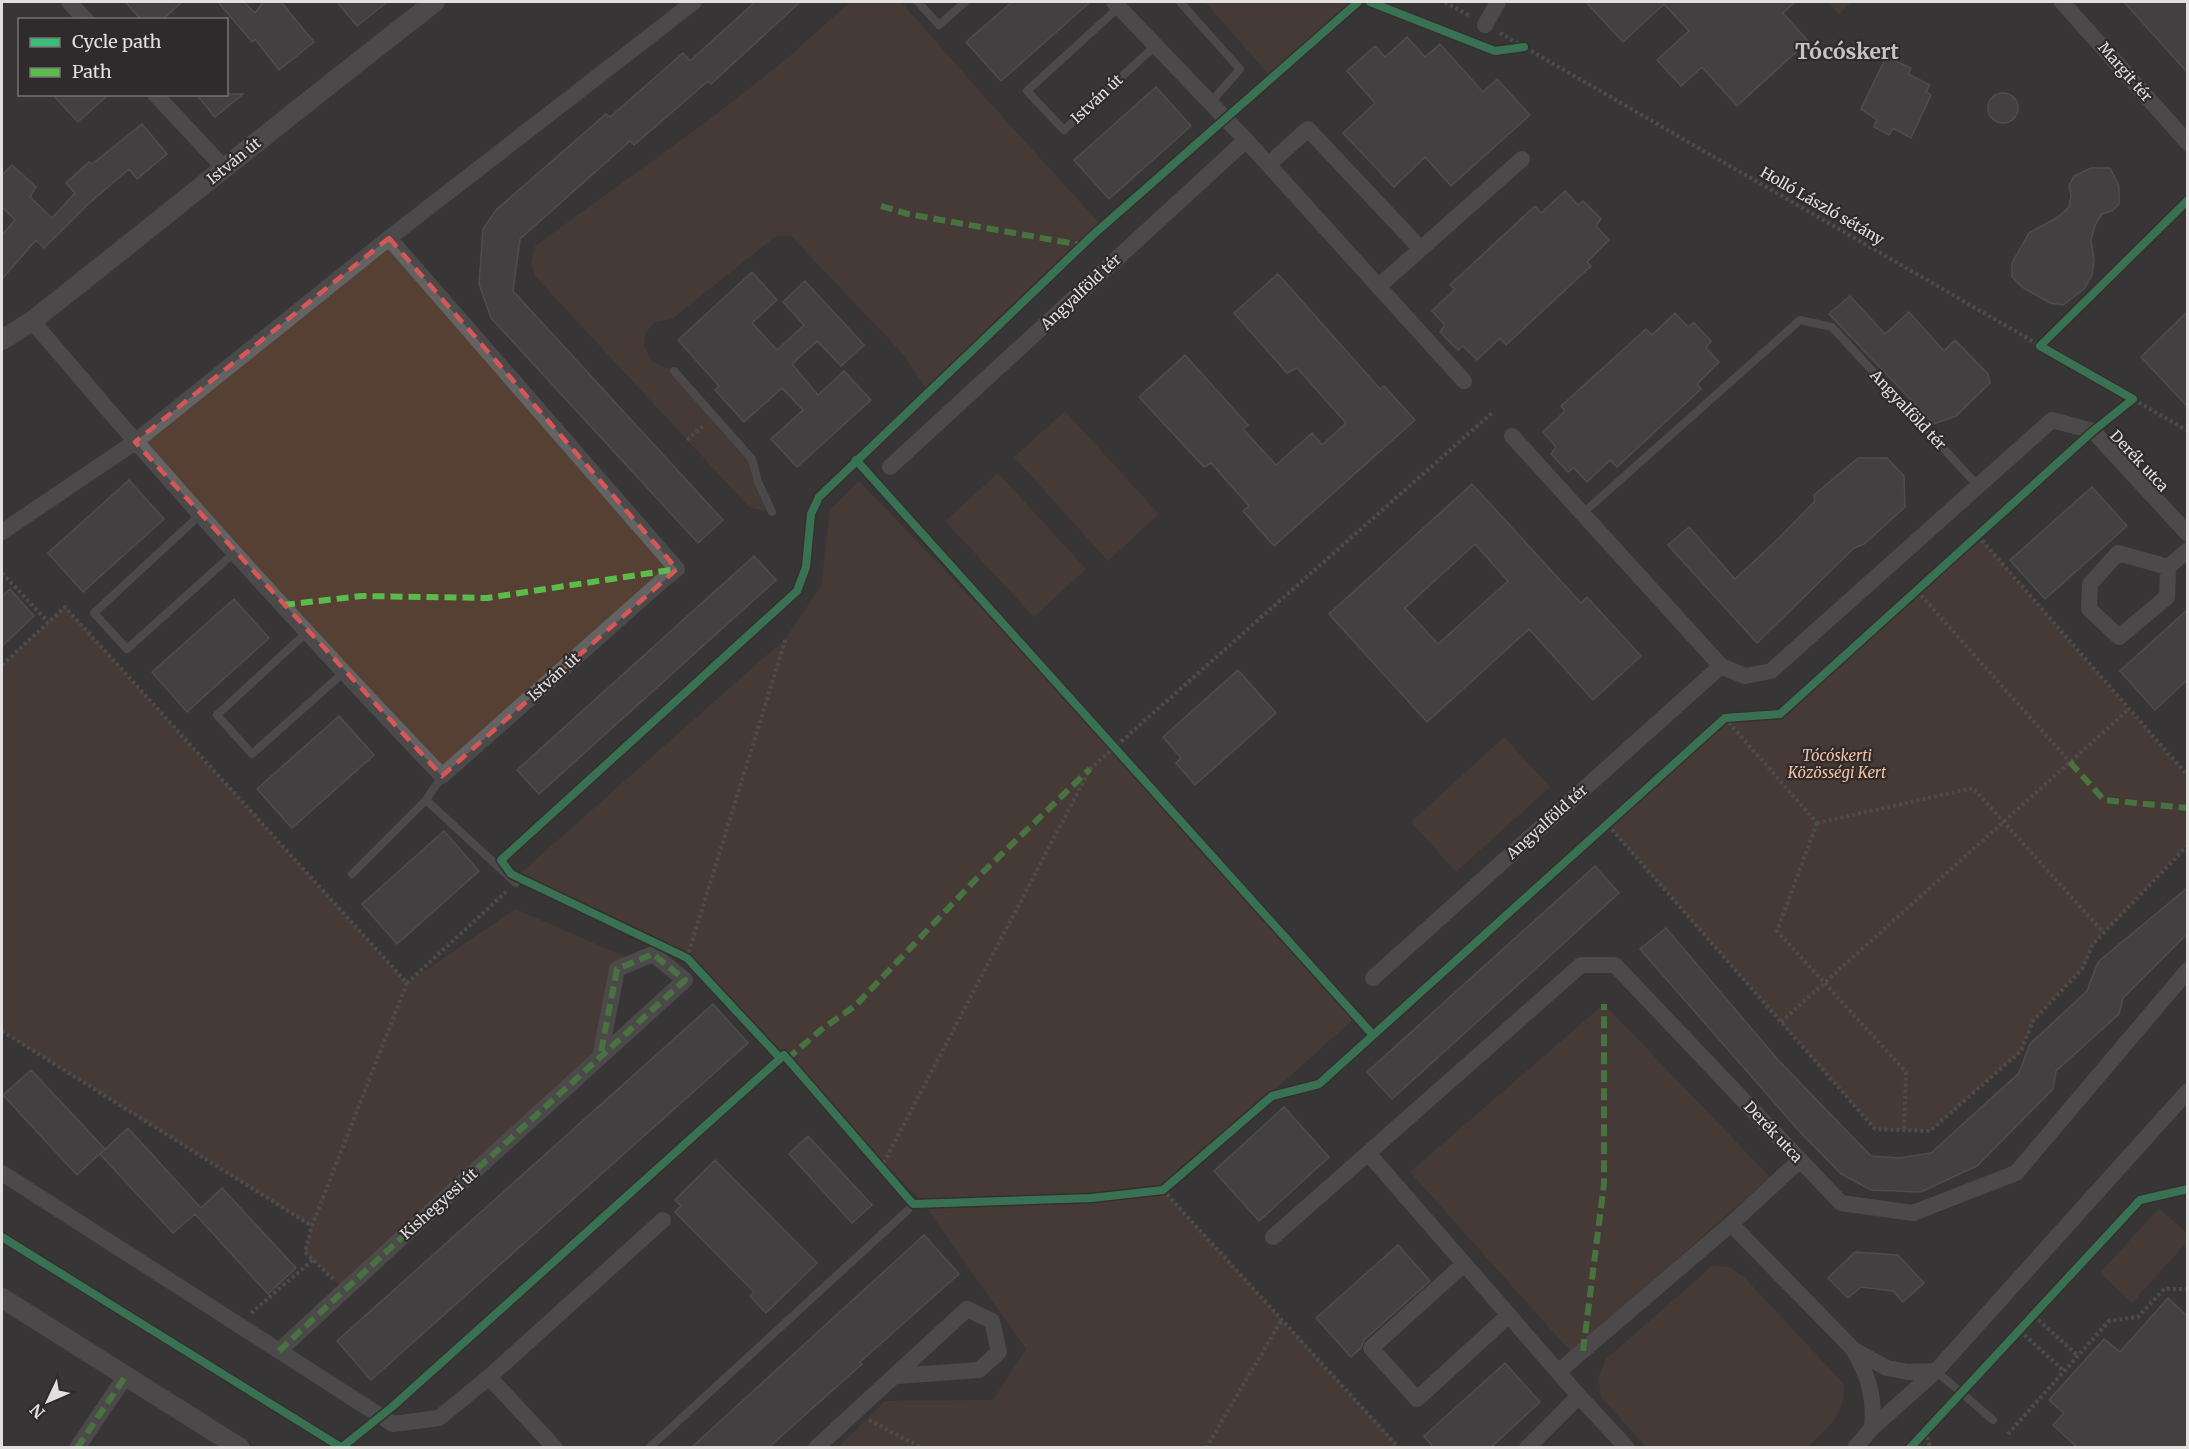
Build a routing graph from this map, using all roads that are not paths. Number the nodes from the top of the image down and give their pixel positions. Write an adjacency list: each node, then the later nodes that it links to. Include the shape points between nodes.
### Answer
1 (69, 2): 10 (street)
2 (435, 2): 19 (street, István út, via 310,98)
3 (694, 2): 20 (street)
4 (918, 2): 5 (lane, via 939,25)
5 (965, 2)
6 (1180, 2): 14 (lane, via 1240,69)
7 (1498, 2): 11 (street)
8 (2062, 2): 16 (street, Margit tér)
9 (1117, 4): 12 (street, István út); 12 (lane, István út, via 1027,91 1064,130)
10 (84, 18)
11 (1485, 25)
12 (1156, 45): 14 (street, István út)
13 (157, 96): 19 (street)
14 (1211, 102): 15 (street, István út)
15 (1246, 140): 18 (street); 29 (street, Angyalföld tér)
16 (2187, 143)
17 (1522, 159): 21 (street)
18 (1269, 164): 21 (street, via 1308,129); 22 (street)
19 (225, 170): 23 (street, István út)
20 (389, 238): 28 (street); 42 (street, István út, via 678,569)
21 (1420, 248): 22 (street)
22 (1379, 286): 26 (street)
23 (33, 321): 24 (street, István út); 28 (street)
24 (2, 340)
25 (674, 371): 31 (lane, via 752,459)
26 (1464, 381)
27 (1512, 436): 32 (street)
28 (135, 442): 33 (street); 34 (street)
29 (890, 467)
30 (1978, 486): 32 (lane, Angyalföld tér, via 1832,327 1800,320); 35 (street, Derék utca, via 2052,420 2093,431); 40 (street, via 1771,671 1745,676)
31 (772, 512)
32 (1583, 513): 40 (street)
33 (202, 514): 37 (street); 37 (lane, via 94,613 127,649)
34 (2, 532)
35 (2187, 534)
36 (2187, 550): 38 (street)
37 (235, 552): 39 (street)
38 (2168, 567): 38 (street, via 2118,553 2090,584 2089,609 2119,637 2168,597)
39 (307, 632): 41 (street); 41 (lane, via 217,716 252,754)
40 (1721, 666): 47 (street, Angyalföld tér)
41 (343, 672): 42 (street)
42 (442, 776): 43 (lane)
43 (426, 800): 44 (lane); 45 (lane)
44 (352, 874)
45 (516, 883)
46 (2187, 970): 51 (street, Derék utca, via 2016,1173 1914,1213 1841,1203)
47 (1373, 978)
48 (600, 1057): 48 (street, Kishegyesi út, via 685,980 653,954 617,969); 61 (street, Kishegyesi út)
49 (2187, 1091): 62 (street)
50 (1368, 1153): 51 (street, Derék utca, via 1581,964 1616,965); 56 (street, Derék utca); 57 (street)
51 (1799, 1161): 55 (street)
52 (2, 1173): 61 (street)
53 (908, 1210): 73 (lane)
54 (663, 1220): 66 (street)
55 (1731, 1224): 60 (street); 63 (street)
56 (1274, 1237)
57 (1464, 1264): 59 (street); 59 (street, via 1371,1348 1417,1399)
58 (2, 1298): 65 (street)
59 (1509, 1315): 63 (street)
60 (1854, 1350): 62 (street, via 1887,1368); 69 (street, via 1869,1385 1874,1407)
61 (279, 1351): 66 (street, via 393,1424 439,1418)
62 (1936, 1371): 68 (lane); 69 (street)
63 (1558, 1372): 67 (street)
64 (897, 1376): 64 (street, via 968,1309 992,1321 999,1353 979,1370); 74 (street)
65 (124, 1377): 70 (street); 71 (street)
66 (489, 1377): 72 (street)
67 (1579, 1396): 75 (street); 76 (street)
68 (1993, 1420)
69 (1872, 1428): 77 (street)
70 (77, 1448)
71 (240, 1448)
72 (555, 1448)
73 (649, 1448)
74 (816, 1448)
75 (1527, 1448)
76 (1627, 1448)
77 (1855, 1448)

